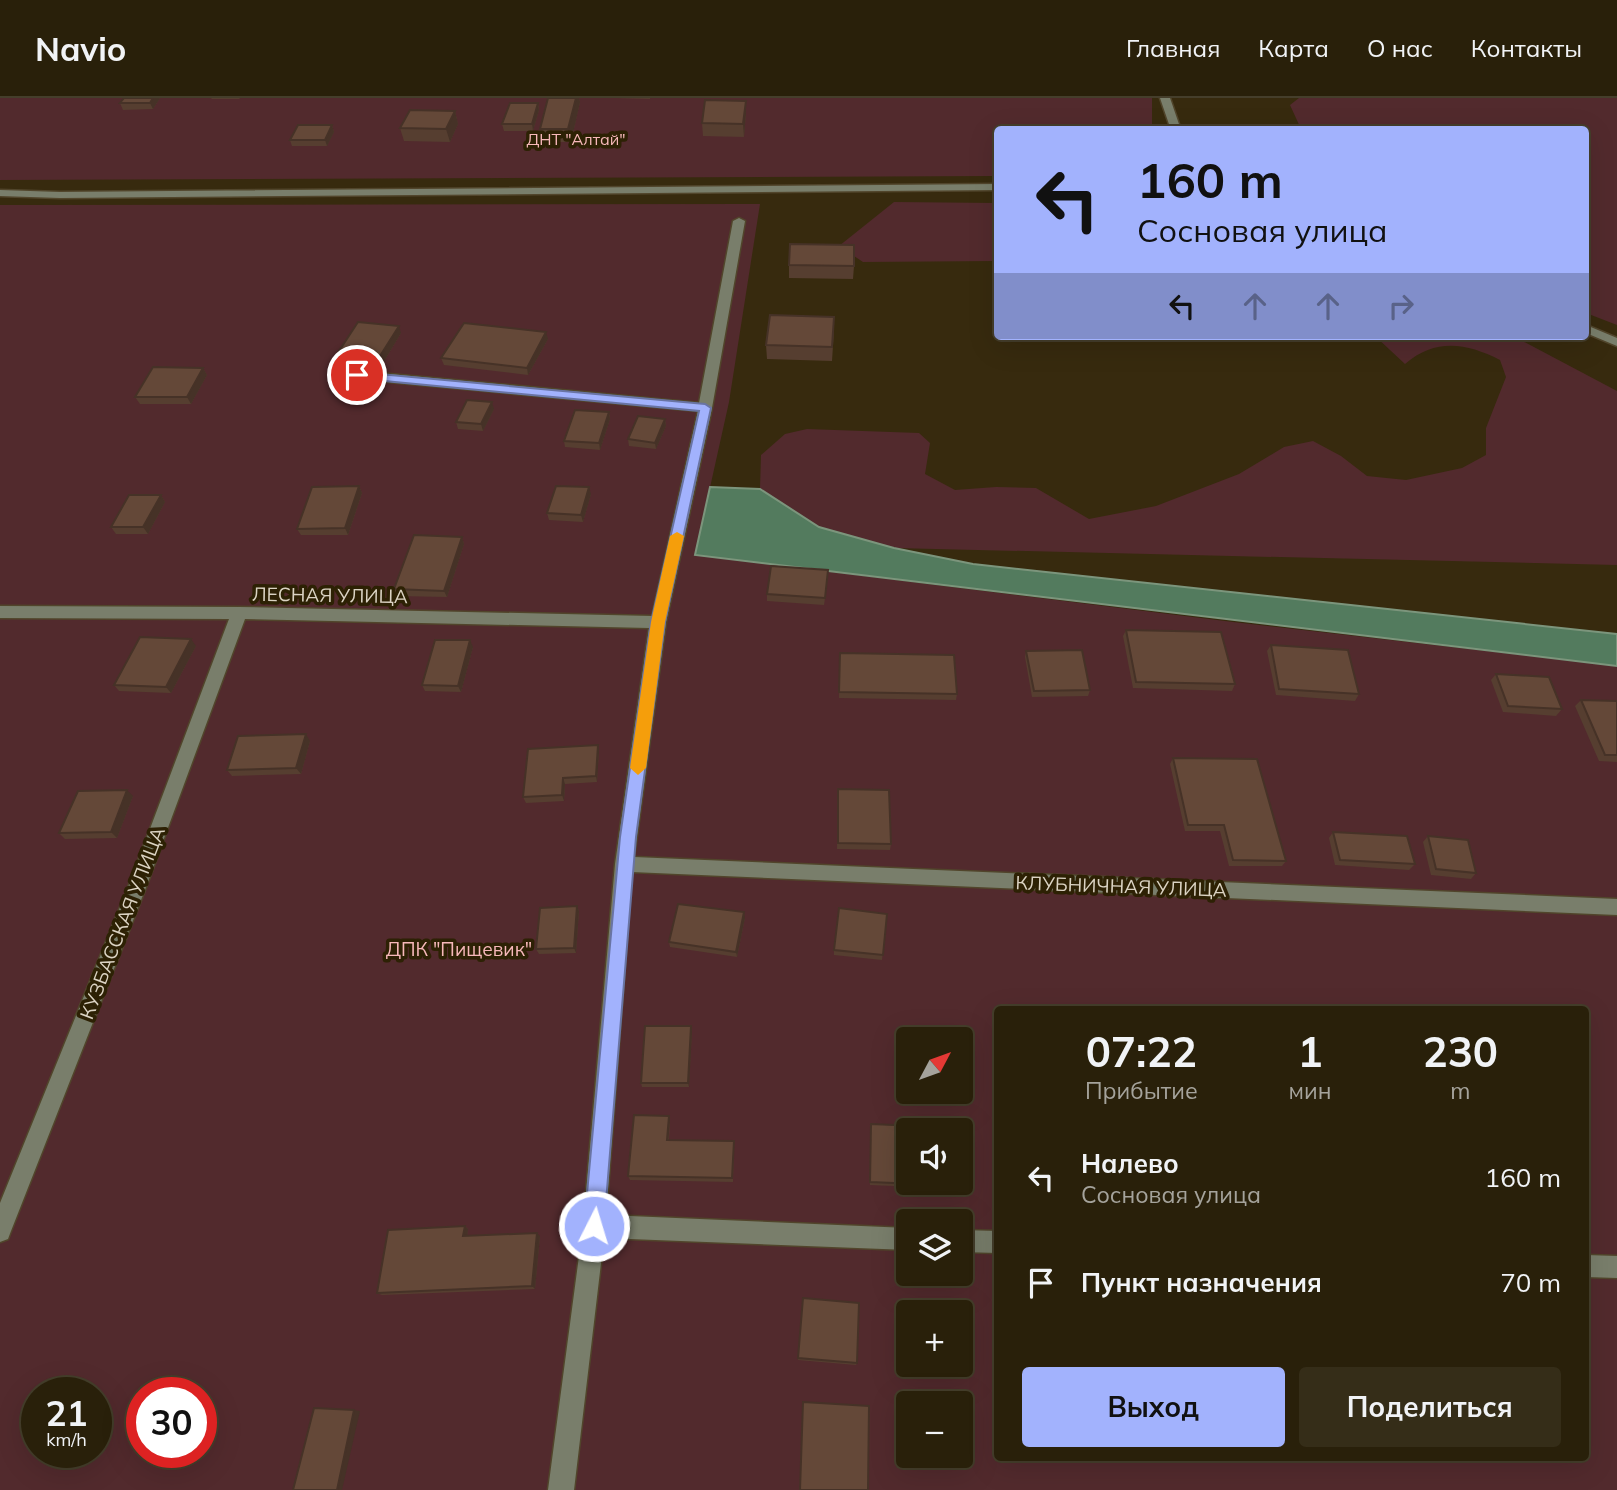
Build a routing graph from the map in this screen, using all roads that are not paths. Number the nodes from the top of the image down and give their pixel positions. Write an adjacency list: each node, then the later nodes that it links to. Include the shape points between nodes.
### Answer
1 (1165, 98): 2 (street)
2 (1175, 126)
3 (994, 187): 4 (street)
4 (0, 193)
5 (739, 221): 9 (street)
6 (1589, 330): 7 (street)
7 (1617, 342)
8 (357, 375): 9 (street)
9 (705, 408): 12 (street)
10 (0, 612): 11 (street, ЛЕСНАЯ УЛИЦА)
11 (239, 613): 12 (street, ЛЕСНАЯ УЛИЦА); 16 (street, КУЗБАССКАЯ УЛИЦА, via 136,890)
12 (658, 622): 13 (street)
13 (624, 864): 14 (street, КЛУБНИЧНАЯ УЛИЦА); 15 (street)
14 (1617, 907)
15 (594, 1226): 17 (street); 22 (street)
16 (0, 1231)
17 (896, 1238)
18 (973, 1241): 19 (street)
19 (994, 1242)
20 (1589, 1266): 21 (street)
21 (1617, 1267)
22 (561, 1490)

